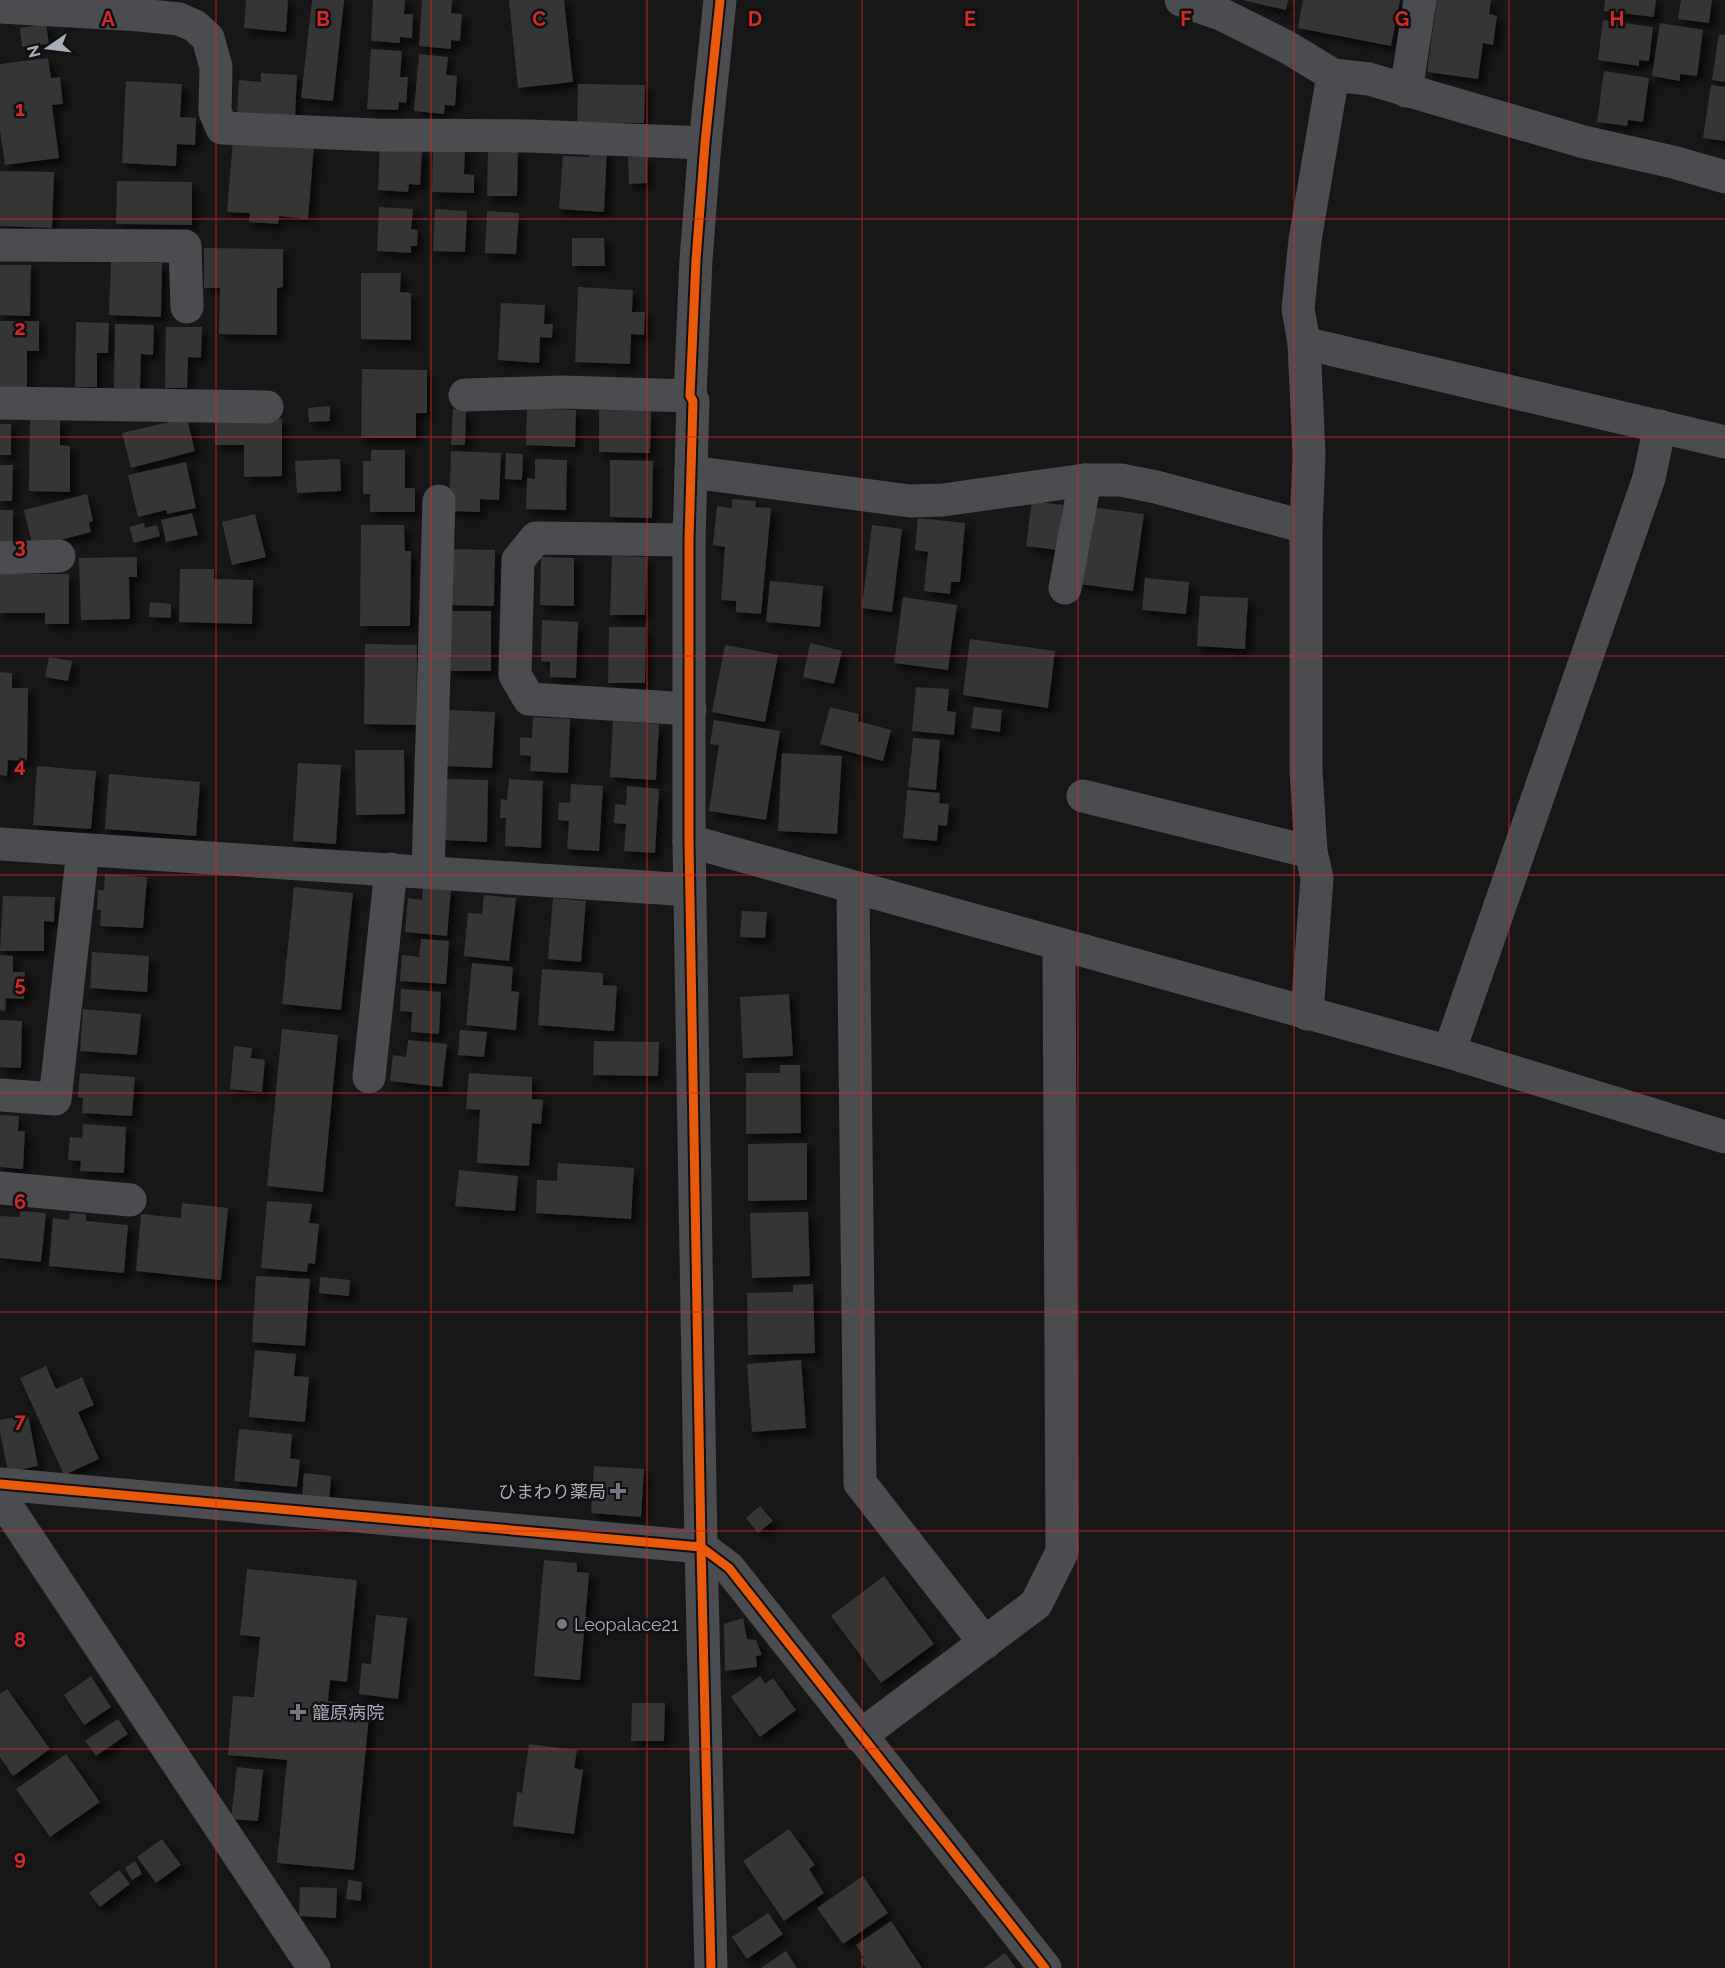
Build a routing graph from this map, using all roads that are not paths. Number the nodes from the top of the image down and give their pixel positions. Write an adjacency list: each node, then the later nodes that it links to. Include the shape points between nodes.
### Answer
1 (720, 0): 7 (street)
2 (1420, 0): 6 (street)
3 (1190, 2): 5 (street, via 1256,31)
4 (0, 7): 7 (street, via 141,15 179,19 195,27 208,38 216,67 215,112 222,128)
5 (1333, 75): 6 (street, via 1369,79); 11 (street, via 1304,252 1298,309)
6 (1406, 91): 8 (street)
7 (705, 143): 13 (street)
8 (1725, 177)
9 (0, 245): 10 (street, via 184,246)
10 (187, 307)
11 (1304, 343): 16 (street); 21 (street, via 1309,455)
12 (465, 395): 13 (street, via 562,392)
13 (690, 396): 18 (street)
14 (0, 403): 15 (street)
15 (267, 406)
16 (1660, 426): 17 (street); 38 (street, via 1649,478)
17 (1725, 442)
18 (691, 472): 19 (street, via 910,501); 22 (street)
19 (1085, 480): 21 (street, via 1120,480 1156,487); 25 (street)
20 (439, 501): 33 (street)
21 (1306, 528): 31 (street, via 1306,770)
22 (688, 540): 26 (street); 26 (street, via 536,538 518,560 515,675 529,699)
23 (59, 556): 24 (street)
24 (0, 558)
25 (1065, 588)
26 (690, 709): 28 (street)
27 (1083, 796): 31 (street)
28 (689, 841): 34 (street); 35 (street)
29 (0, 844): 30 (street)
30 (83, 850): 32 (street); 40 (street, via 55,1100)
31 (1311, 852): 37 (street, via 1317,878)
32 (391, 869): 33 (street); 39 (street)
33 (428, 871): 35 (street)
34 (853, 888): 36 (street); 47 (street, via 860,1483)
35 (690, 890): 46 (street)
36 (1059, 944): 37 (street); 47 (street, via 1062,1552 1036,1604)
37 (1307, 1014): 38 (street)
38 (1449, 1052): 41 (street)
39 (369, 1077)
40 (0, 1095)
41 (1725, 1137)
42 (0, 1188): 43 (street)
43 (130, 1200)
44 (0, 1484): 46 (street)
45 (0, 1496): 49 (street)
46 (701, 1546): 48 (street, via 729,1569); 50 (street)
47 (985, 1643): 48 (street)
48 (860, 1736): 51 (street)
49 (314, 1968)
50 (711, 1968)
51 (1046, 1968)

